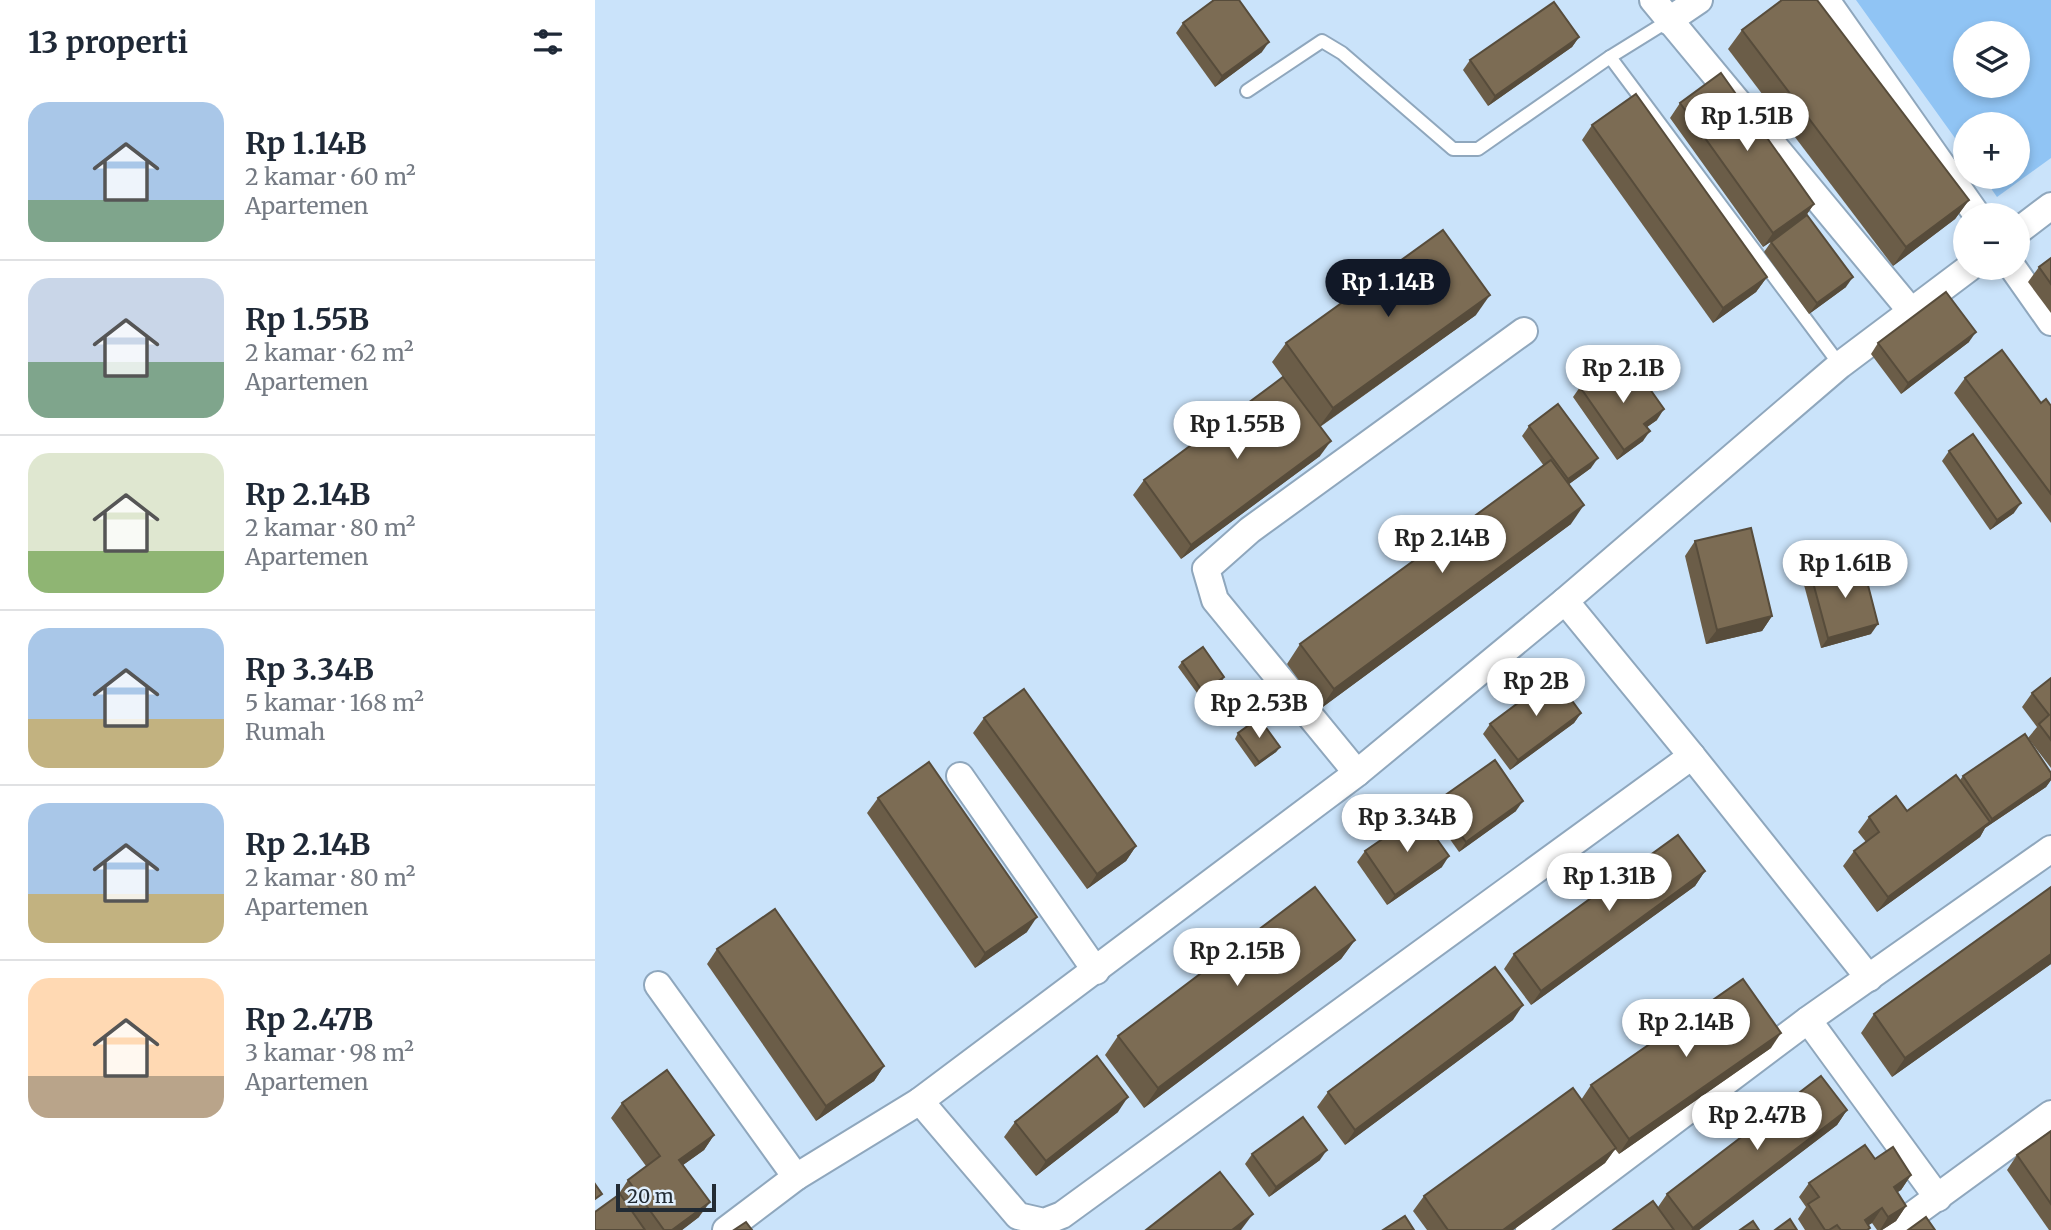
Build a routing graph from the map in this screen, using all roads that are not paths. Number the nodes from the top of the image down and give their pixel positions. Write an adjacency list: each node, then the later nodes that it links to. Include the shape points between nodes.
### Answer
1 (1699, 0): 3 (street)
2 (1826, 0): 6 (street)
3 (1660, 11): 4 (lane); 11 (street)
4 (1610, 57): 5 (lane, via 1478,149 1453,149 1322,41); 14 (lane)
5 (1247, 91)
6 (1969, 203)
7 (2051, 206): 8 (street)
8 (2030, 222)
9 (1953, 280): 11 (street)
10 (2021, 280): 12 (street)
11 (1911, 311): 14 (street)
12 (2051, 322)
13 (1524, 331): 17 (street, via 1250,530 1206,569 1215,600)
14 (1840, 365): 15 (street)
15 (1565, 601): 16 (street); 17 (street)
16 (1692, 756): 21 (street); 24 (street, via 1062,1215 1044,1222 1018,1216)
17 (1357, 772): 20 (street)
18 (960, 776): 20 (street)
19 (2051, 849): 21 (street)
20 (1096, 971): 24 (street)
21 (1869, 978): 23 (street)
22 (658, 985): 26 (street)
23 (1808, 1020): 27 (street); 29 (street)
24 (920, 1101): 26 (street)
25 (2049, 1132): 27 (street); 31 (street, via 1939,1210 1929,1223)
26 (796, 1177): 28 (street)
27 (1938, 1198): 30 (street)
28 (726, 1230)
29 (1529, 1230)
30 (1892, 1230)
31 (1932, 1230)

